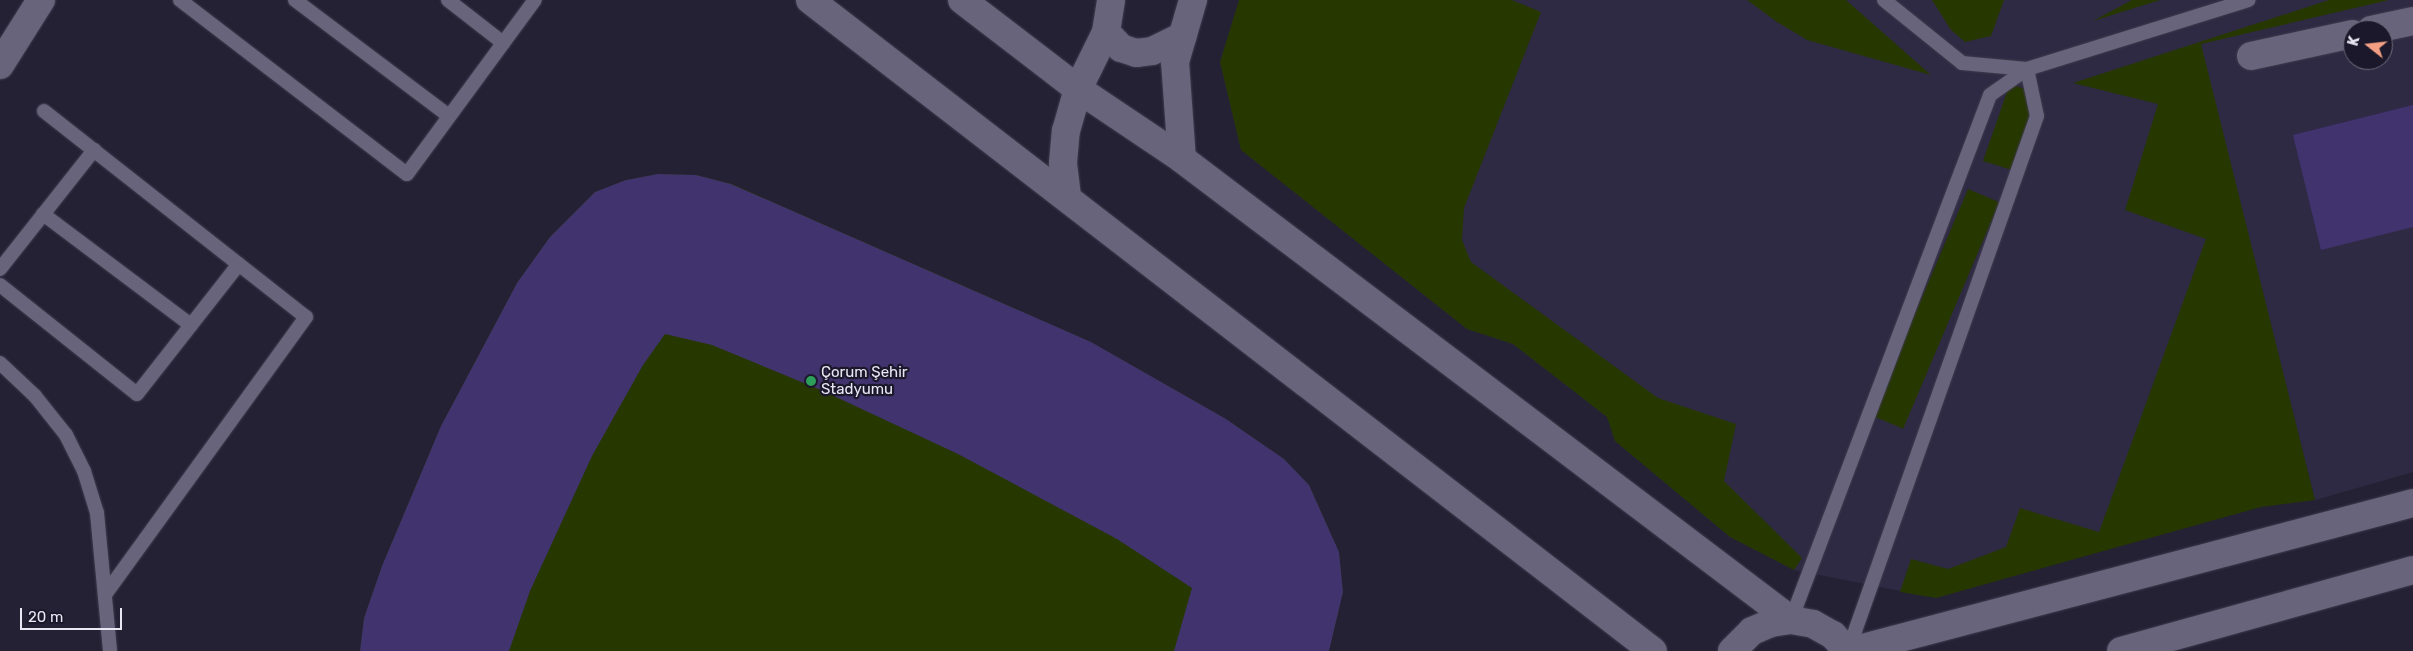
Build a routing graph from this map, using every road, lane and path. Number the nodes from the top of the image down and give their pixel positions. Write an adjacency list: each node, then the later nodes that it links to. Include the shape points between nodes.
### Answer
1 (41, 0): 19 (street)
2 (180, 0): 23 (lane, via 407,174)
3 (295, 0): 23 (lane)
4 (448, 0): 17 (lane)
5 (535, 0): 17 (lane)
6 (810, 0): 26 (street)
7 (962, 0): 21 (street)
8 (1111, 0): 14 (street)
9 (1194, 0): 15 (street)
10 (1884, 0): 20 (lane, via 1962,63)
11 (2248, 0): 20 (lane)
12 (2413, 21): 13 (street)
13 (2393, 25)
14 (1106, 32): 15 (street, via 1121,48 1136,53 1152,52); 21 (street)
15 (1183, 36): 25 (street, via 1176,62)
16 (2343, 36): 18 (street)
17 (503, 43): 23 (lane)
18 (2251, 56)
19 (0, 65)
20 (2027, 69): 36 (lane, via 1990,95); 40 (lane, via 2037,116)
21 (1078, 89): 25 (street); 26 (street, via 1066,131 1063,164)
22 (44, 111): 24 (lane)
23 (449, 116)
24 (94, 150): 27 (lane); 28 (lane)
25 (1182, 159): 36 (street)
26 (1067, 196): 38 (street)
27 (43, 214): 29 (lane); 31 (lane)
28 (239, 264): 31 (lane); 35 (lane, via 306,317)
29 (0, 269)
30 (0, 285): 31 (lane, via 137,394)
31 (191, 325)
32 (0, 363): 35 (lane, via 35,396 66,435 84,471 98,513)
33 (2413, 504): 40 (street)
34 (2413, 570): 41 (street)
35 (106, 593): 37 (lane)
36 (1791, 620): 39 (street, via 1771,623 1752,631); 40 (street, via 1813,624 1833,635)
37 (110, 651)
38 (1653, 651)
39 (1732, 651)
40 (1849, 651)
41 (2121, 651)

